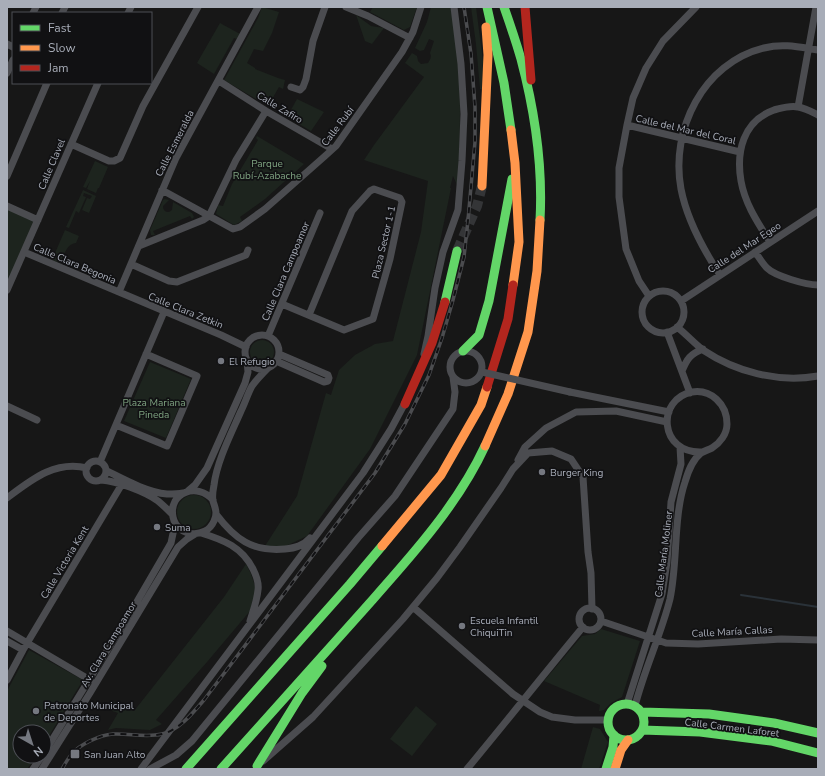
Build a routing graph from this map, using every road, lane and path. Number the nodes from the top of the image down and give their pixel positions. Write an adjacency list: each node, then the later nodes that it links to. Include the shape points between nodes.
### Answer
1 (198, 7): 27 (street, via 144,106 120,158 111,161)
2 (258, 7): 17 (street, Calle Esmeralda)
3 (325, 7): 20 (street, via 313,41 305,84 300,90)
4 (346, 7): 12 (street)
5 (421, 7): 12 (street, Calle Rubí)
6 (454, 7): 70 (street, via 464,114 458,210 443,252 422,362)
7 (486, 7): 30 (main road, via 504,84); 32 (main road, via 488,55)
8 (504, 7): 24 (main road, via 521,59)
9 (525, 7): 24 (main road)
10 (696, 7): 25 (street, via 663,42 646,68 633,98)
11 (816, 7): 13 (street)
12 (410, 38): 28 (street, Calle Rubí, via 388,73)
13 (808, 48): 14 (street); 21 (street); 26 (street, via 795,45 764,48 746,54 730,64 716,75 693,104)
14 (818, 50)
15 (12, 62): 16 (street)
16 (7, 73)
17 (218, 82): 22 (street, Calle Zafiro); 33 (street, Calle Esmeralda, via 181,147)
18 (47, 84): 31 (street)
19 (98, 84): 27 (street, Calle Clavel)
20 (291, 87)
21 (798, 107): 23 (street); 29 (street, via 784,107 767,113 751,125)
22 (266, 111): 28 (street, Calle Zafiro); 37 (street, via 236,160)
23 (818, 115)
24 (535, 122): 95 (main road, via 540,215 537,271 528,332 508,394 478,461 444,514 411,557)
25 (627, 125): 26 (street, Calle del Mar del Coral); 50 (street, via 619,168 619,197 626,249 639,281)
26 (681, 138): 29 (street, Calle del Mar del Coral); 46 (street, via 679,165 686,208)
27 (71, 144): 38 (street, Calle Clavel)
28 (332, 149): 37 (street, Calle Rubí, via 270,205 236,229)
29 (740, 152): 39 (street, via 741,181 750,210)
30 (514, 164): 60 (main road, via 489,301 479,335); 120 (main road, via 519,242 517,257 508,319 481,405 441,475 350,584)
31 (7, 176)
32 (482, 186)
33 (162, 190): 37 (street); 40 (street, Calle Esmeralda)
34 (7, 206): 38 (street)
35 (818, 211): 39 (street, Calle del Mar Egeo)
36 (320, 213): 52 (street, Calle Clara Campoamor)
37 (209, 216): 40 (street)
38 (38, 220): 43 (street, Calle Clavel)
39 (770, 242): 44 (street, Calle del Mar Egeo)
40 (139, 246): 45 (street, Calle Esmeralda)
41 (248, 250): 45 (street, via 246,255 177,282)
42 (457, 251): 70 (main road, via 432,343)
43 (24, 252): 48 (street, Calle Clavel); 49 (street, Calle Clara Begonia)
44 (755, 252): 46 (street, Calle del Mar Egeo); 47 (street, via 768,269 796,282)
45 (131, 264): 49 (street, Calle Esmeralda)
46 (720, 275): 51 (street, Calle del Mar Egeo)
47 (818, 285)
48 (7, 290)
49 (119, 292): 53 (street, Calle Clara Zetkin)
50 (649, 296): 51 (street, via 664,291 673,293); 56 (street, via 642,306 642,318 650,328 661,333)
51 (681, 301): 55 (street, via 684,314)
52 (282, 304): 54 (street, Plaza Sector 1-1); 57 (street, Calle Clara Campoamor)
53 (164, 312): 58 (street, Calle Clara Zetkin); 61 (street)
54 (309, 314): 54 (street, Plaza Sector 1-1, via 344,330 373,319 390,259 402,202 400,198 374,189 352,211)
55 (678, 327): 56 (street); 59 (street)
56 (667, 332): 65 (street)
57 (268, 336): 58 (street, via 257,335); 62 (street, via 277,343)
58 (246, 347): 63 (street)
59 (703, 349): 65 (street, via 687,359); 67 (street, via 731,365 752,373 804,379)
60 (463, 351): 66 (street, via 478,356); 68 (street, via 451,360 449,369)
61 (146, 354): 75 (street); 75 (street, via 197,376 168,446)
62 (277, 358): 62 (street, via 324,382 328,381 328,375); 64 (street)
63 (247, 360): 64 (street, via 254,367); 85 (street, via 248,372 245,382 207,468 196,485)
64 (268, 367): 87 (street, via 252,386 227,442 214,484)
65 (682, 371): 69 (street)
66 (482, 372): 68 (street, via 476,380 466,384); 72 (street, bridge)
67 (818, 376)
68 (453, 378): 119 (street, via 453,408 395,496 192,741 176,755)
69 (690, 393): 72 (street, via 681,396); 77 (street, via 710,394 724,407 727,416 727,426 722,439 711,449)
70 (405, 404): 82 (street)
71 (7, 406): 73 (street)
72 (669, 412): 74 (street)
73 (37, 420)
74 (667, 422): 76 (street, via 668,432); 80 (street, via 616,411 576,412 546,428 525,447)
75 (116, 425): 78 (street)
76 (680, 447): 77 (street); 99 (street, Calle María Moliner, via 681,464 671,502 662,594)
77 (702, 452): 100 (street, Calle María Moliner, via 690,468 684,483 673,583)
78 (100, 462): 79 (street, via 92,462); 81 (street)
79 (87, 468): 83 (street, via 90,479); 86 (street, via 73,466 46,471)
80 (513, 469): 92 (street, via 438,578); 93 (street, via 528,454 552,451 571,459 583,477)
81 (106, 470): 83 (street); 85 (street, via 155,491 168,494)
82 (358, 479): 89 (street, via 306,543 298,547 272,550 258,548 246,543 227,529); 97 (street)
83 (101, 480): 84 (street)
84 (122, 484): 88 (street, via 159,501); 103 (street, Calle Victoria Kent)
85 (185, 492): 87 (street, via 197,490); 88 (street, via 175,502)
86 (7, 498)
87 (213, 500): 89 (street)
88 (172, 514): 90 (street)
89 (216, 514): 91 (street, via 212,526)
90 (176, 524): 91 (street, via 186,533); 106 (street, Av. Clara Campoamor, via 171,543)
91 (198, 534): 97 (street, via 221,539 237,548 256,574 259,589); 117 (street, Av. Clara Campoamor, via 178,547)
92 (413, 607): 107 (street); 116 (street, via 313,717)
93 (592, 609): 94 (street, via 599,612); 96 (street, via 582,613 579,621)
94 (601, 621): 96 (street, via 595,630); 99 (street, Calle María Callas)
95 (353, 622): 116 (main road, via 302,693); 121 (main road)
96 (583, 627): 107 (street)
97 (248, 628): 118 (street)
98 (7, 631): 103 (street)
99 (649, 637): 100 (street, Calle María Callas); 108 (street, Calle María Moliner)
100 (656, 640): 101 (street, Calle María Callas, via 666,643 698,644 781,639); 108 (street, Calle María Moliner)
101 (818, 640)
102 (7, 642): 104 (street)
103 (27, 644): 104 (street, Calle Victoria Kent); 106 (street)
104 (23, 650): 105 (street, Calle Victoria Kent)
105 (7, 680)
106 (90, 680): 113 (street, Av. Clara Campoamor)
107 (523, 701): 109 (street, via 552,717); 122 (street)
108 (635, 707): 109 (main road, via 617,707); 110 (main road, via 645,721); 111 (main road, via 774,723)
109 (608, 720): 112 (main road)
110 (642, 730): 114 (main road, via 639,735); 115 (main road, Calle Carmen Laforet, via 700,732 750,738)
111 (818, 733)
112 (614, 735): 114 (main road); 123 (main road)
113 (52, 740)
114 (628, 740): 124 (main road, via 621,750)
115 (818, 753)
116 (256, 767)
117 (42, 769)
118 (141, 769)
119 (150, 769)
120 (186, 769)
121 (221, 769)
122 (467, 769)
123 (606, 769)
124 (615, 769)

